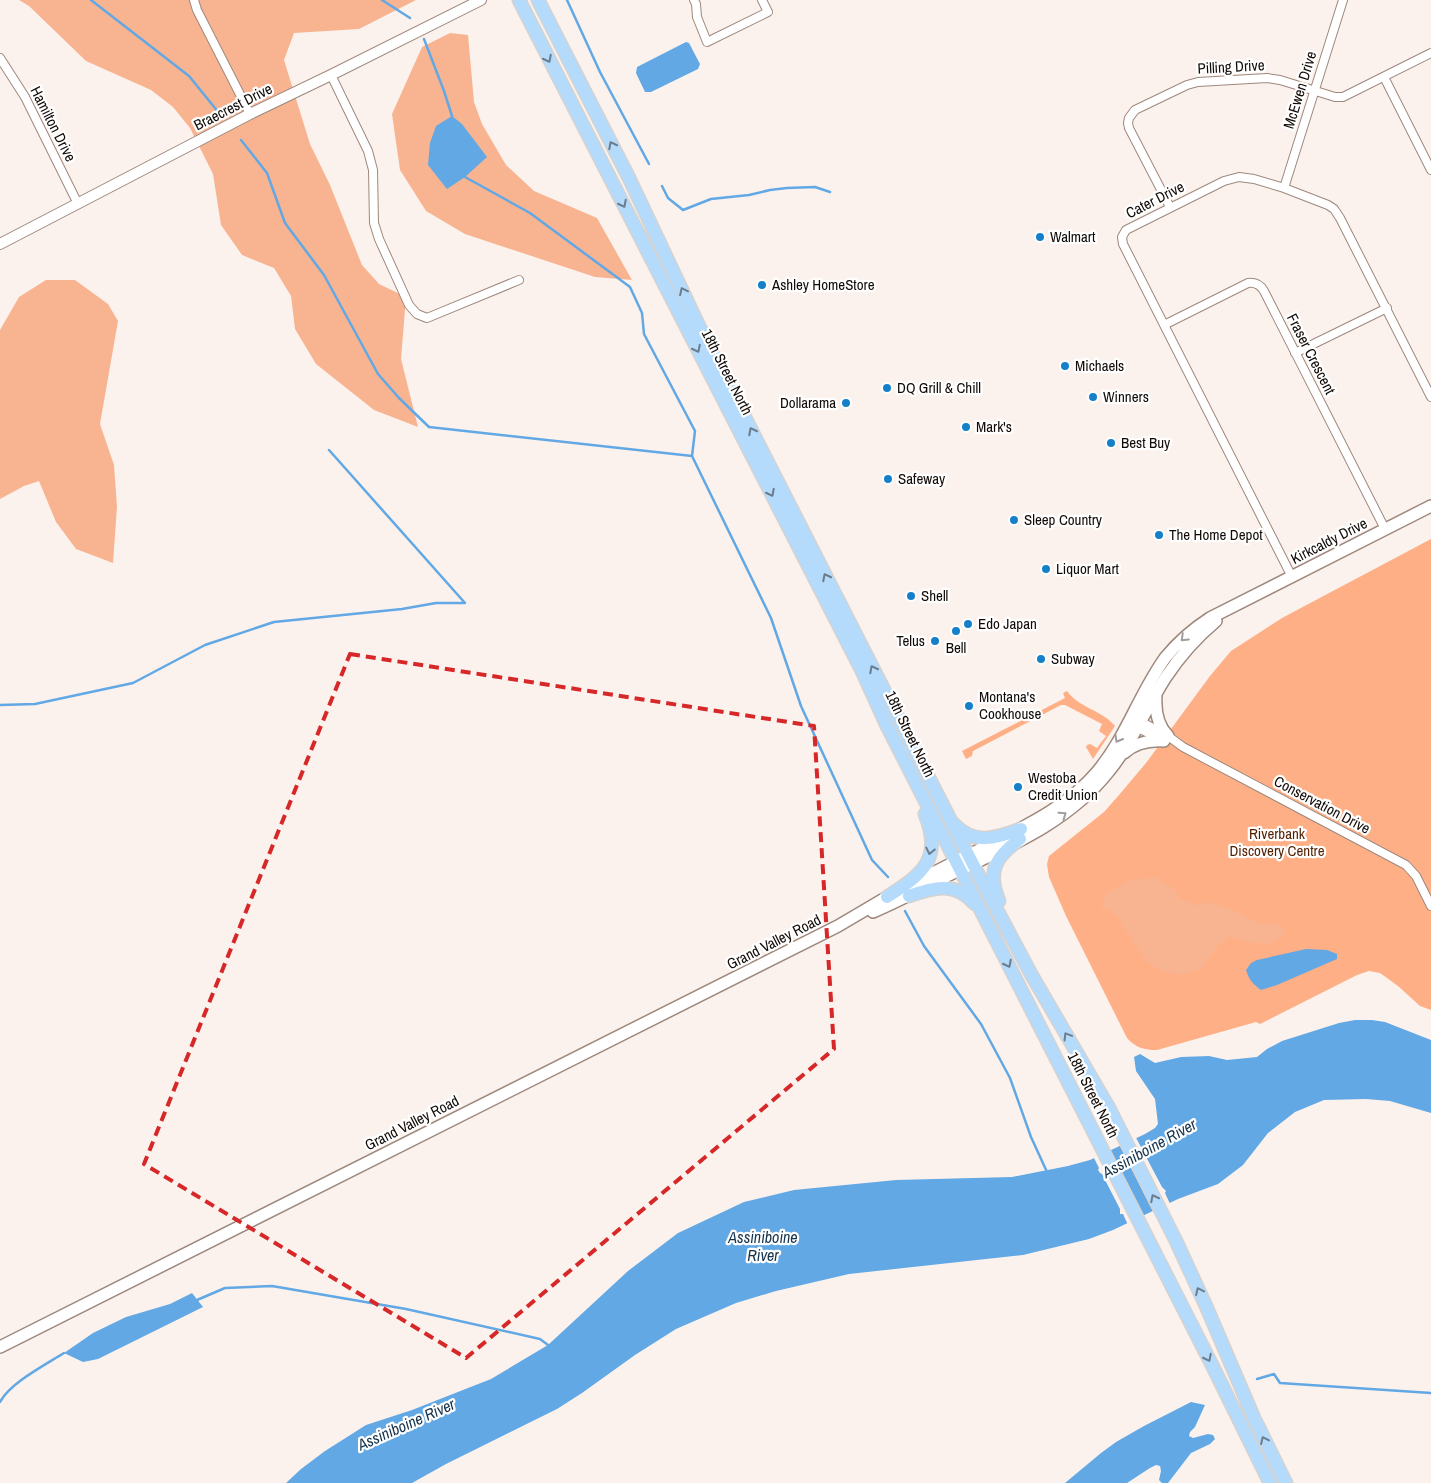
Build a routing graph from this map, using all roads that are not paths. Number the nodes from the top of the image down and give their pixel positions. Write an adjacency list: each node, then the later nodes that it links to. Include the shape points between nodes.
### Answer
1 (194, 0): 16 (street)
2 (481, 0): 13 (street, Braecrest Drive)
3 (519, 0): 10 (main road, 18th Street North)
4 (538, 0): 9 (main road, 18th Street North)
5 (545, 0): 9 (main road)
6 (762, 0): 8 (street, via 768,12 707,42 697,17)
7 (1343, 0): 15 (street, McEwen Drive)
8 (697, 1)
9 (554, 31): 10 (street); 18 (main road, 18th Street North, one-way to 9)
10 (540, 42): 19 (main road, 18th Street North, one-way to 19)
11 (1431, 53): 14 (street, Pilling Drive)
12 (0, 58): 21 (street, Hamilton Drive, via 25,97)
13 (331, 75): 16 (street, Braecrest Drive); 24 (street, via 368,151 373,170 374,223 379,240 409,305 417,314 427,318)
14 (1384, 77): 15 (street, Pilling Drive, via 1343,97); 17 (street)
15 (1314, 91): 20 (street, McEwen Drive); 22 (street, Pilling Drive, via 1267,78 1198,82 1135,110 1129,118 1129,128)
16 (250, 114): 21 (street, Braecrest Drive)
17 (1431, 170)
18 (629, 178): 19 (street); 39 (main road, 18th Street North, one-way to 18, via 698,324)
19 (613, 186): 36 (main road, 18th Street North, one-way to 36, via 861,669)
20 (1284, 188): 22 (street, Cater Drive, via 1239,177); 25 (street, Cater Drive, via 1334,209)
21 (78, 204): 23 (street, Braecrest Drive)
22 (1170, 207): 26 (street, Cater Drive, via 1130,227 1122,237)
23 (0, 244)
24 (519, 280)
25 (1387, 308): 27 (street); 28 (street, Cater Drive)
26 (1164, 325): 27 (street, Fraser Crescent, via 1248,283 1256,283 1262,288); 32 (street, Cater Drive)
27 (1295, 353): 31 (street, Fraser Crescent)
28 (1428, 384): 29 (street, Cater Drive)
29 (1431, 396)
30 (1431, 506): 31 (main road, Kirkcaldy Drive)
31 (1385, 530): 32 (main road, Kirkcaldy Drive)
32 (1292, 577): 33 (main road, Kirkcaldy Drive)
33 (1240, 603): 34 (main road, Kirkcaldy Drive, via 1189,647); 35 (main road, Kirkcaldy Drive, one-way to 35, via 1199,625 1172,649 1160,666)
34 (1156, 694): 35 (main road, Kirkcaldy Drive); 37 (main road, via 1158,719)
35 (1135, 722): 37 (street, Conservation Drive); 38 (main road, Kirkcaldy Drive); 40 (main road, Kirkcaldy Drive, one-way to 40, via 1092,778)
36 (886, 724): 41 (main road, 18th Street North); 43 (main road, one-way to 43, via 899,761 924,811 932,839 924,867 914,879)
37 (1166, 739): 38 (main road, via 1142,742); 44 (street, Conservation Drive, via 1406,865 1416,876)
38 (1121, 756): 40 (main road, Kirkcaldy Drive, one-way to 38, via 1053,822 1076,806)
39 (944, 809): 40 (main road, via 959,828 972,836 983,839); 41 (main road, 18th Street North)
40 (1021, 834): 41 (main road, Kirkcaldy Drive); 47 (main road, via 999,858 993,878 996,894 1012,927)
41 (964, 863): 42 (main road, Grand Valley Road); 43 (main road, Grand Valley Road); 45 (main road, 18th Street North); 47 (main road, 18th Street North)
42 (909, 896): 45 (main road, via 936,887 953,888 972,900); 46 (main road, Grand Valley Road)
43 (887, 897): 46 (main road, Grand Valley Road)
44 (1431, 906)
45 (986, 920): 49 (main road, 18th Street North, one-way to 49)
46 (838, 926): 48 (main road, Grand Valley Road)
47 (1021, 957): 50 (main road, 18th Street North, one-way to 47, via 1176,1241 1108,1108)
48 (0, 1347)
49 (1270, 1483)
50 (1286, 1483)

